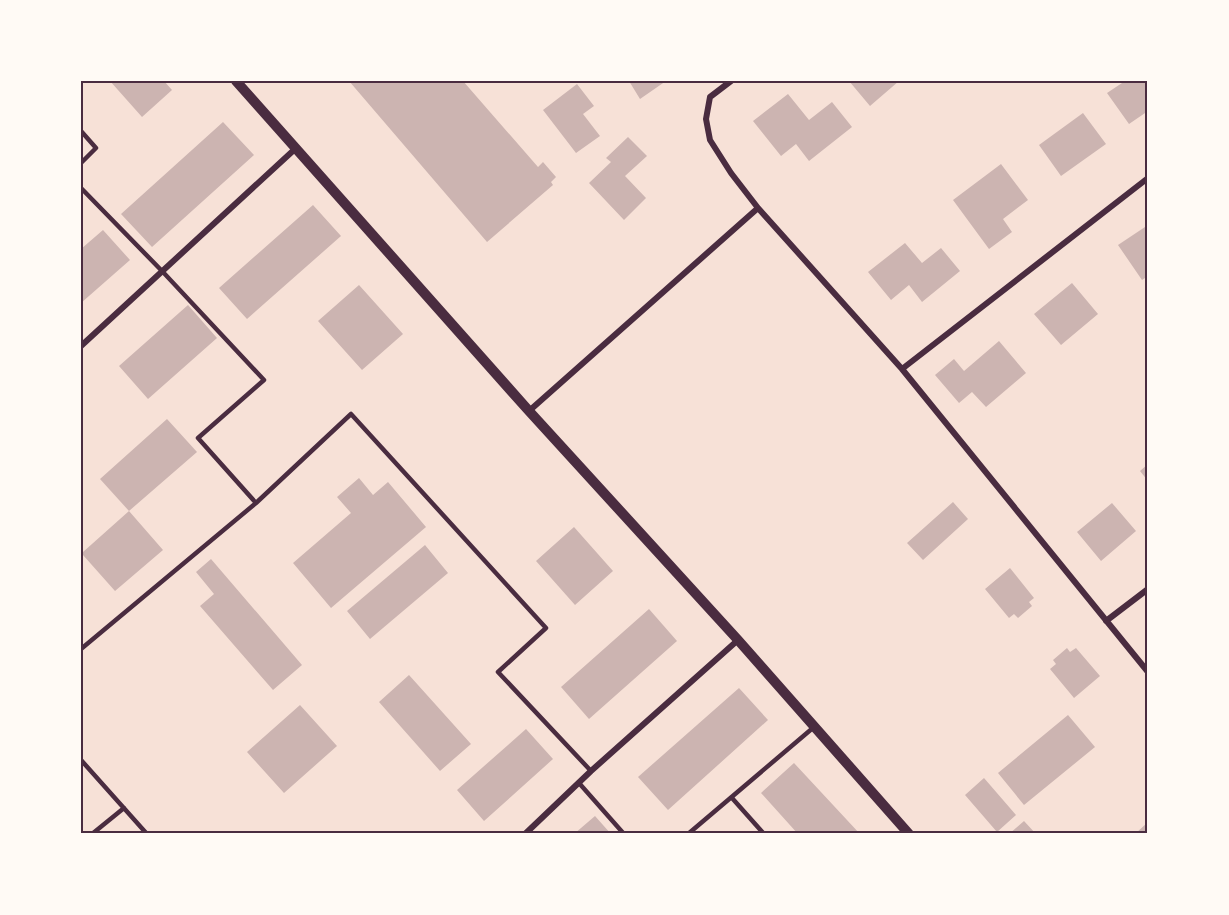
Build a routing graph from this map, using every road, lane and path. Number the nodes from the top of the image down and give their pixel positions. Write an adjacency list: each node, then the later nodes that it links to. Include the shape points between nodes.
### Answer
1 (236, 81): 4 (street)
2 (731, 81): 8 (street, via 710,97 706,118 710,140)
3 (81, 131): 5 (lane, via 96,147)
4 (295, 149): 9 (street); 12 (street)
5 (81, 163)
6 (1148, 178): 11 (street)
7 (81, 188): 9 (lane)
8 (758, 208): 11 (street); 12 (street)
9 (162, 271): 10 (street); 13 (lane, via 264,380 198,438)
10 (81, 346)
11 (902, 369): 15 (street)
12 (529, 411): 16 (street)
13 (256, 503): 17 (lane); 21 (lane, via 351,414 546,628 498,672)
14 (1148, 589): 15 (street)
15 (1106, 621): 18 (street)
16 (738, 640): 19 (street); 21 (street)
17 (81, 649)
18 (1148, 672)
19 (814, 727): 23 (lane); 31 (street)
20 (81, 760): 24 (lane)
21 (591, 771): 22 (street)
22 (579, 783): 27 (street); 28 (lane)
23 (732, 798): 29 (lane); 30 (lane)
24 (123, 808): 25 (lane); 26 (lane)
25 (93, 834)
26 (147, 834)
27 (525, 834)
28 (624, 834)
29 (688, 834)
30 (764, 834)
31 (909, 834)

